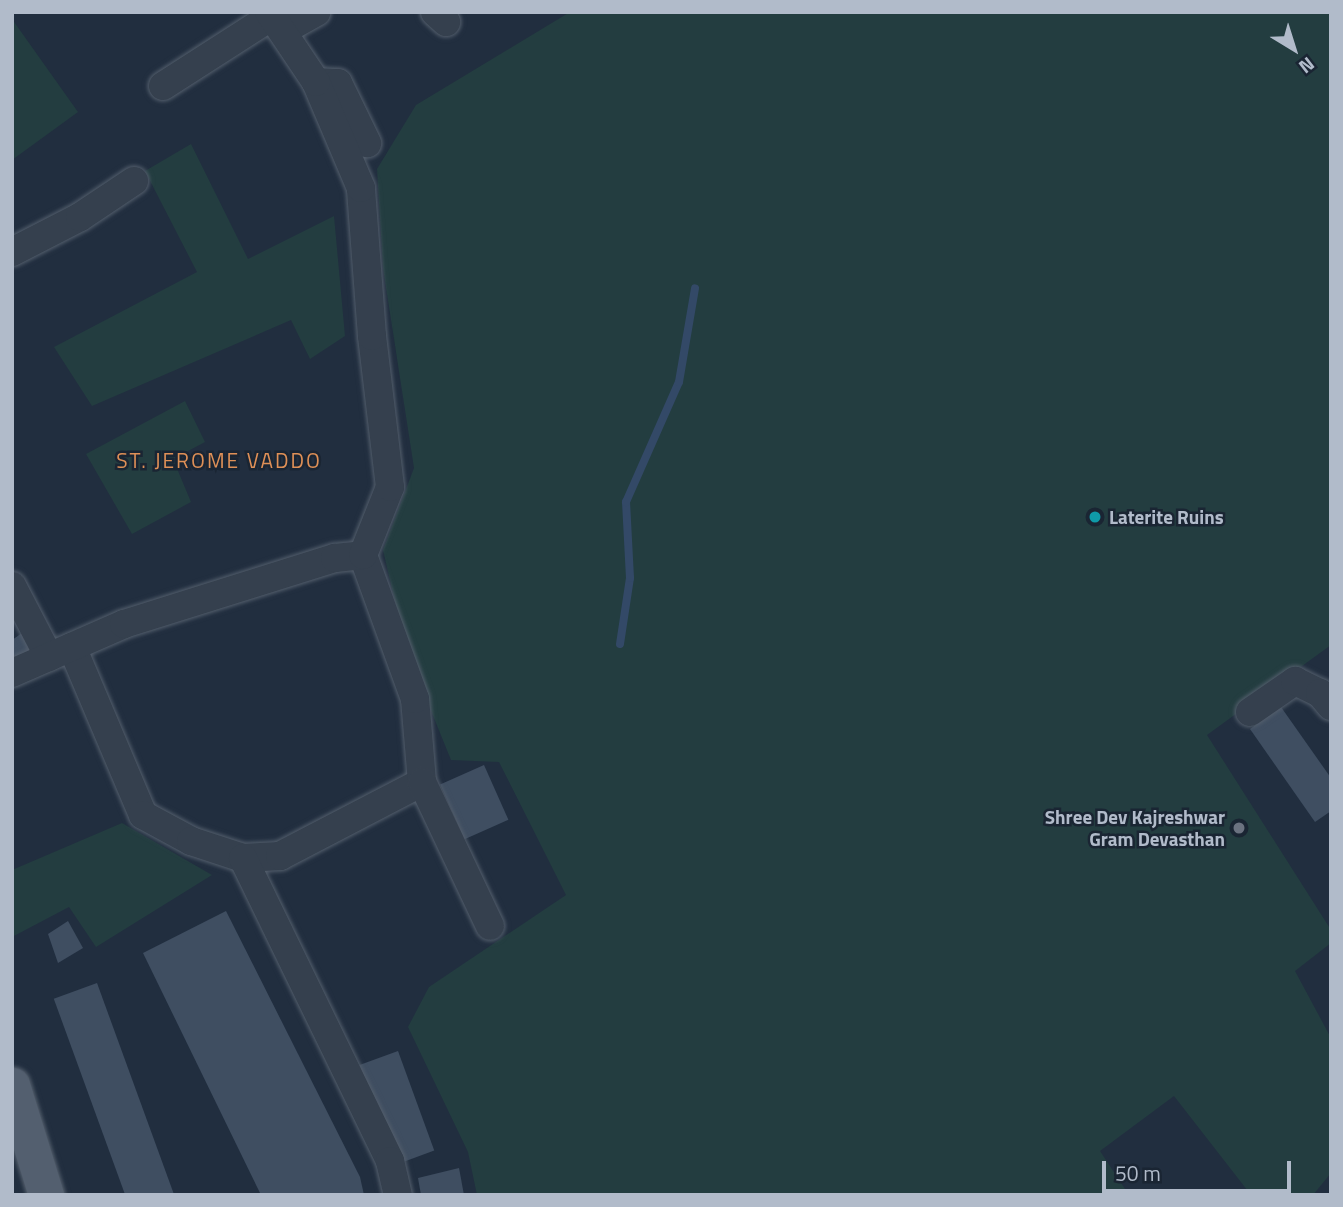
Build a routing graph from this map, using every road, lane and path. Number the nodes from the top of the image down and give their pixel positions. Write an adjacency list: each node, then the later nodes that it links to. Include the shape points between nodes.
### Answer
1 (316, 12): 2 (street)
2 (275, 19): 3 (street); 4 (street)
3 (316, 82): 5 (street, via 338,83); 8 (street, via 361,188 390,487)
4 (163, 86)
5 (367, 144)
6 (134, 181): 7 (street, via 80,218)
7 (12, 253)
8 (363, 555): 10 (street, via 335,558 188,604); 14 (street, via 415,699)
9 (12, 586): 10 (street)
10 (60, 652): 11 (street); 15 (street, via 143,815 191,841)
11 (12, 673)
12 (1331, 706): 13 (street, via 1320,693 1295,681)
13 (1250, 712)
14 (422, 782): 15 (street, via 311,843 280,856); 16 (street)
15 (243, 858): 19 (street, via 390,1161)
16 (490, 926)
17 (12, 1085): 18 (main road)
18 (46, 1195)
19 (398, 1195)

